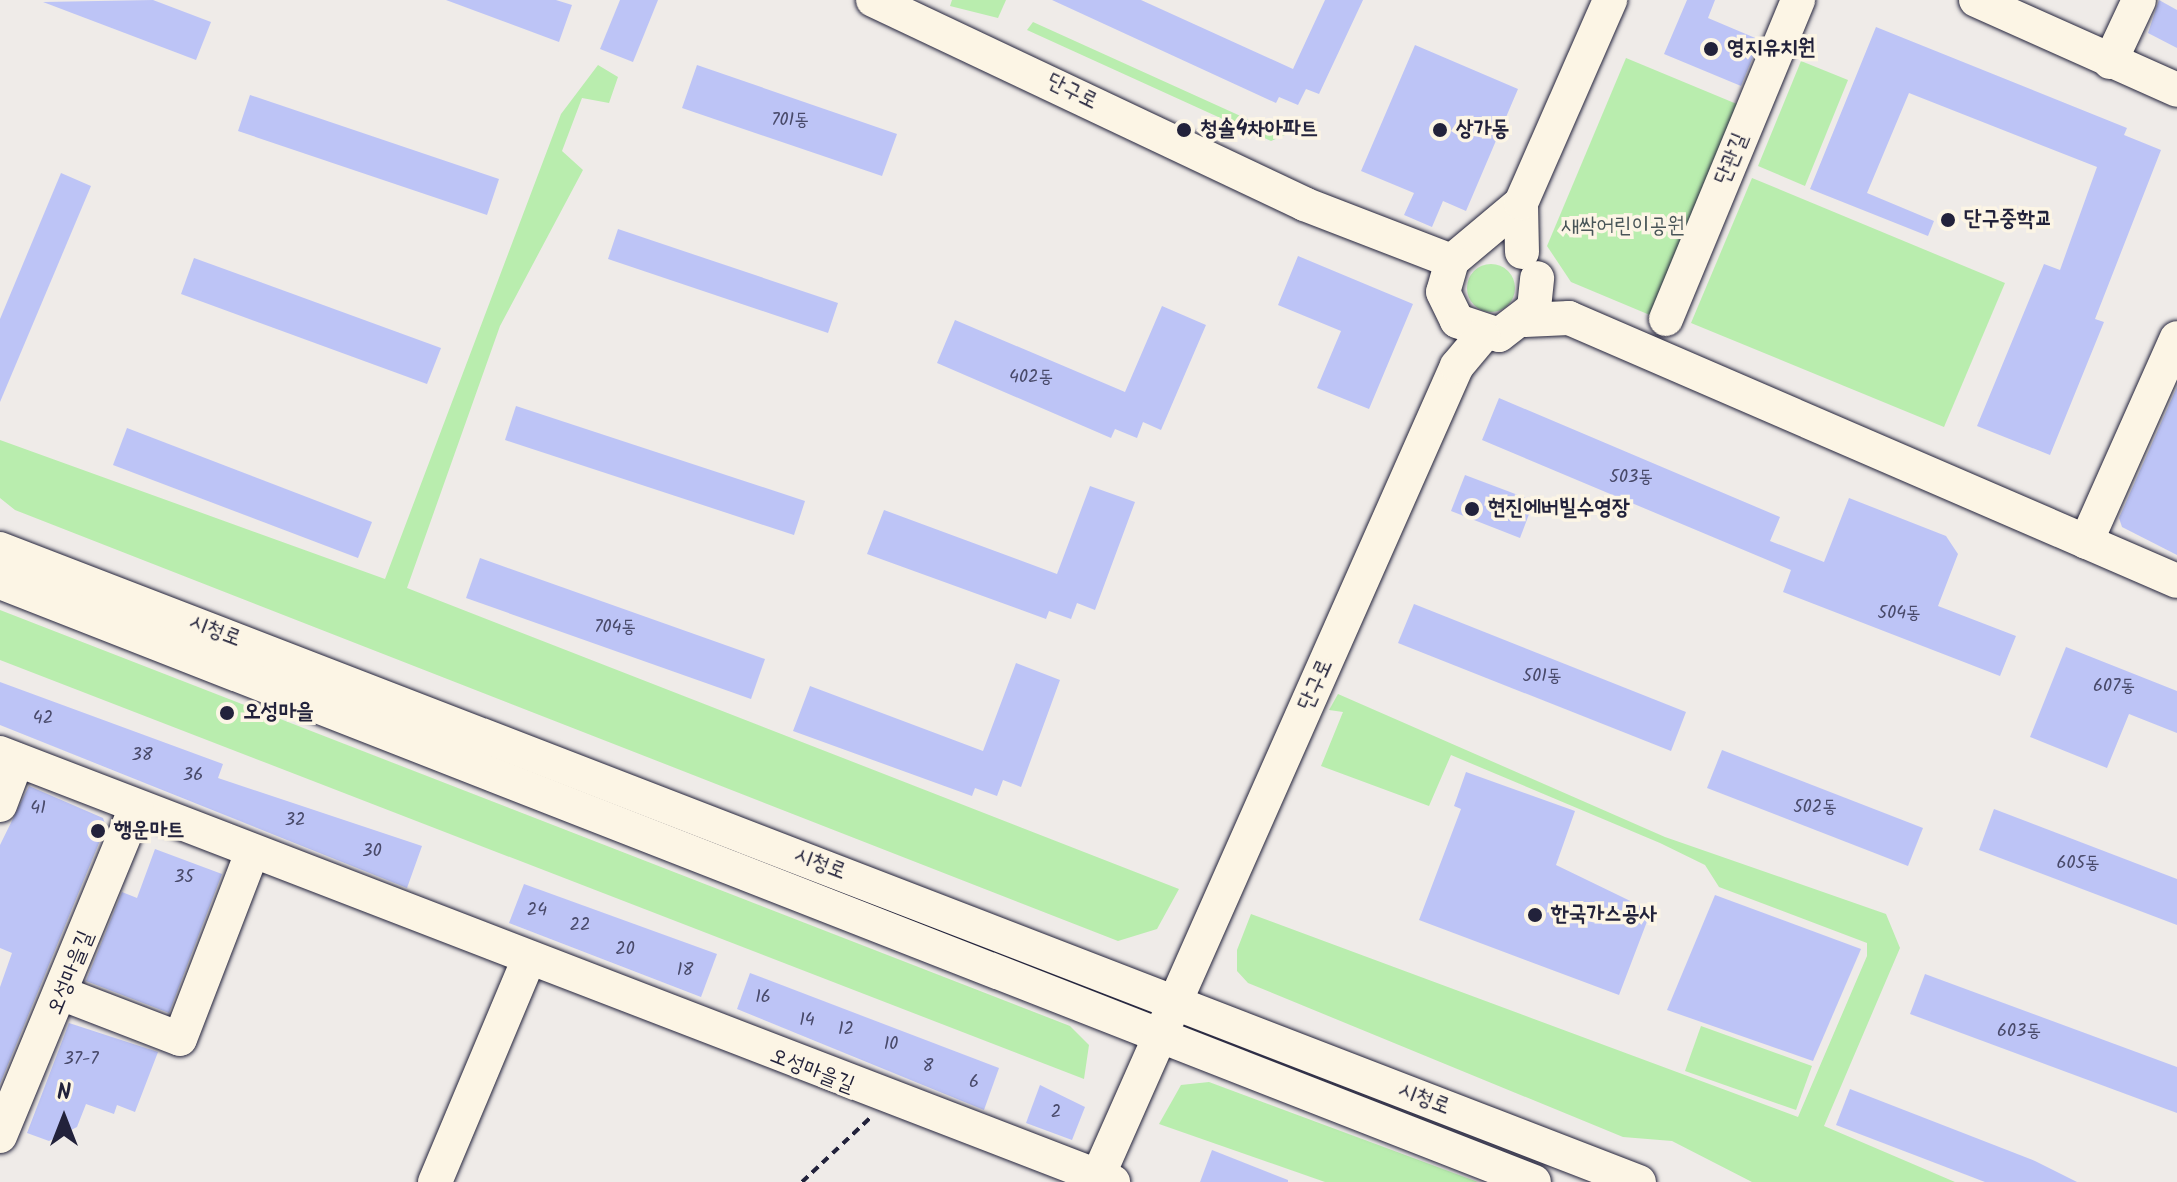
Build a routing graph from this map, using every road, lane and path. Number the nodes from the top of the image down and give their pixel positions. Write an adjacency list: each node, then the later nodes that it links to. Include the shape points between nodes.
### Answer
1 (873, 0): 10 (street, 단구로, via 1402,247)
2 (1610, 0): 8 (street)
3 (1798, 0): 12 (street, 단관길)
4 (1976, 0): 6 (street)
5 (2139, 0): 6 (street)
6 (2110, 62): 7 (street)
7 (2177, 90)
8 (1521, 203): 9 (street); 10 (street)
9 (1529, 265): 10 (street, 단구로); 11 (street); 13 (street)
10 (1462, 290): 13 (street); 25 (street, 단구로, via 1457,366)
11 (1569, 318): 13 (street); 15 (street)
12 (1666, 319)
13 (1525, 320)
14 (2177, 338): 15 (street)
15 (2086, 542): 17 (street)
16 (0, 549): 25 (street, 시청로)
17 (2177, 581)
18 (0, 582): 26 (street, 시청로)
19 (8, 757): 20 (street, 오성마을길); 21 (street, 오성마을길)
20 (0, 805)
21 (136, 807): 22 (street, 오성마을길); 24 (street, 오성마을길)
22 (252, 852): 23 (street, 오성마을길); 24 (street, via 180,1039)
23 (528, 961): 27 (street, 오성마을길); 30 (street)
24 (63, 994): 28 (street, 오성마을길)
25 (1171, 1001): 26 (street, 단구로); 33 (street, 시청로)
26 (1156, 1032): 29 (street); 32 (street, 시청로)
27 (889, 1101): 29 (street, 오성마을길); 31 (path)
28 (2, 1137)
29 (1105, 1179)
30 (435, 1182)
31 (802, 1182)
32 (1534, 1182)
33 (1639, 1182)

